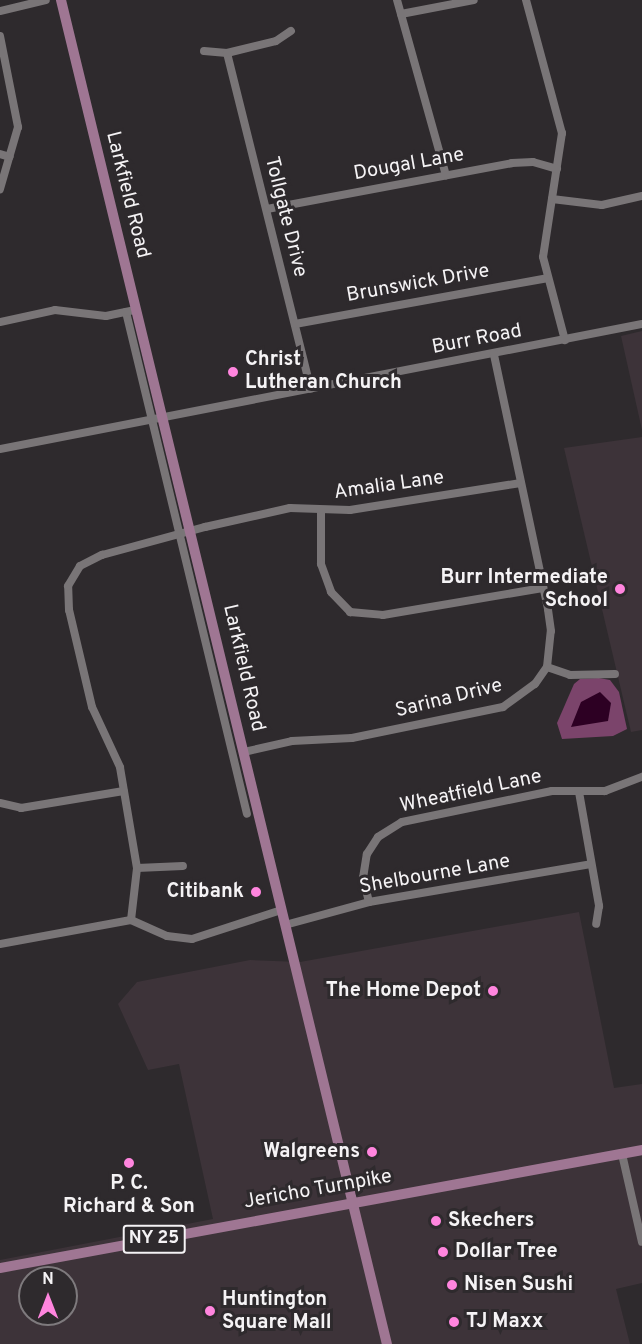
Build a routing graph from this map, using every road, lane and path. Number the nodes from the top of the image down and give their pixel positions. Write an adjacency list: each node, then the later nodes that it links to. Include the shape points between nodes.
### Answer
1 (45, 0): 6 (street)
2 (61, 0): 21 (main road, Larkfield Road)
3 (397, 0): 7 (street)
4 (474, 0): 7 (street)
5 (526, 0): 14 (street, via 562,134)
6 (0, 11)
7 (401, 14): 15 (street)
8 (291, 31): 11 (street, via 276,41)
9 (0, 36): 13 (street, via 17,117 17,138)
10 (204, 51): 11 (street)
11 (227, 53): 19 (street, Tollgate Drive)
12 (0, 154): 13 (street)
13 (10, 157): 16 (street)
14 (557, 169): 15 (street, Dougal Lane, via 522,163); 18 (street)
15 (446, 175): 19 (street, Dougal Lane)
16 (0, 189)
17 (642, 196): 18 (street, via 603,205)
18 (552, 199): 20 (street, via 544,241)
19 (267, 209): 23 (street, Tollgate Drive)
20 (547, 278): 23 (street, Brunswick Drive); 25 (street)
21 (131, 310): 22 (street, via 92,316 55,310); 28 (main road, Larkfield Road)
22 (0, 322)
23 (295, 324): 27 (street, Tollgate Drive)
24 (642, 324): 25 (street, Burr Road)
25 (565, 340): 26 (street, Burr Road)
26 (494, 354): 27 (street, Burr Road); 30 (street)
27 (311, 389): 28 (street, Burr Road)
28 (158, 420): 29 (street, Burr Road); 32 (main road, Larkfield Road); 33 (street, Larkfield Road)
29 (0, 449)
30 (521, 483): 31 (street, Amalia Lane); 34 (street)
31 (321, 511): 32 (street, Amalia Lane, via 290,508); 34 (street, via 321,564 332,592 350,612 383,615)
32 (191, 532): 33 (street, Amalia Lane); 37 (main road, Larkfield Road)
33 (180, 536): 39 (street, Amalia Lane, via 89,560 68,586 69,610 90,698 120,767); 42 (street, Larkfield Road)
34 (543, 588): 35 (street, via 551,631)
35 (547, 668): 36 (street, via 578,676); 37 (street, Sarina Drive, via 521,696 503,707 352,738 292,741)
36 (615, 674)
37 (244, 752): 47 (main road, Larkfield Road)
38 (642, 777): 40 (street, Wheatfield Lane, via 617,788)
39 (124, 790): 41 (street, via 21,808); 45 (street)
40 (579, 792): 43 (street); 46 (street, Wheatfield Lane, via 552,791 390,827 372,846 363,865)
41 (0, 803)
42 (247, 814)
43 (591, 864): 46 (street, Shelbourne Lane); 49 (street, via 599,906)
44 (183, 866): 45 (street)
45 (137, 868): 48 (street)
46 (369, 902): 50 (street, Shelbourne Lane)
47 (281, 910): 48 (street, via 192,939 167,936); 50 (main road, Larkfield Road)
48 (131, 920): 51 (street)
49 (596, 924)
50 (285, 925): 54 (main road, Larkfield Road)
51 (0, 944)
52 (642, 1150): 53 (main road, Jericho Turnpike / NY 25)
53 (622, 1154): 54 (main road, Jericho Turnpike / NY 25); 55 (street)
54 (352, 1203): 56 (main road, Jericho Turnpike / NY 25); 57 (main road, Larkfield Road)
55 (642, 1242)
56 (0, 1268)
57 (387, 1344)

